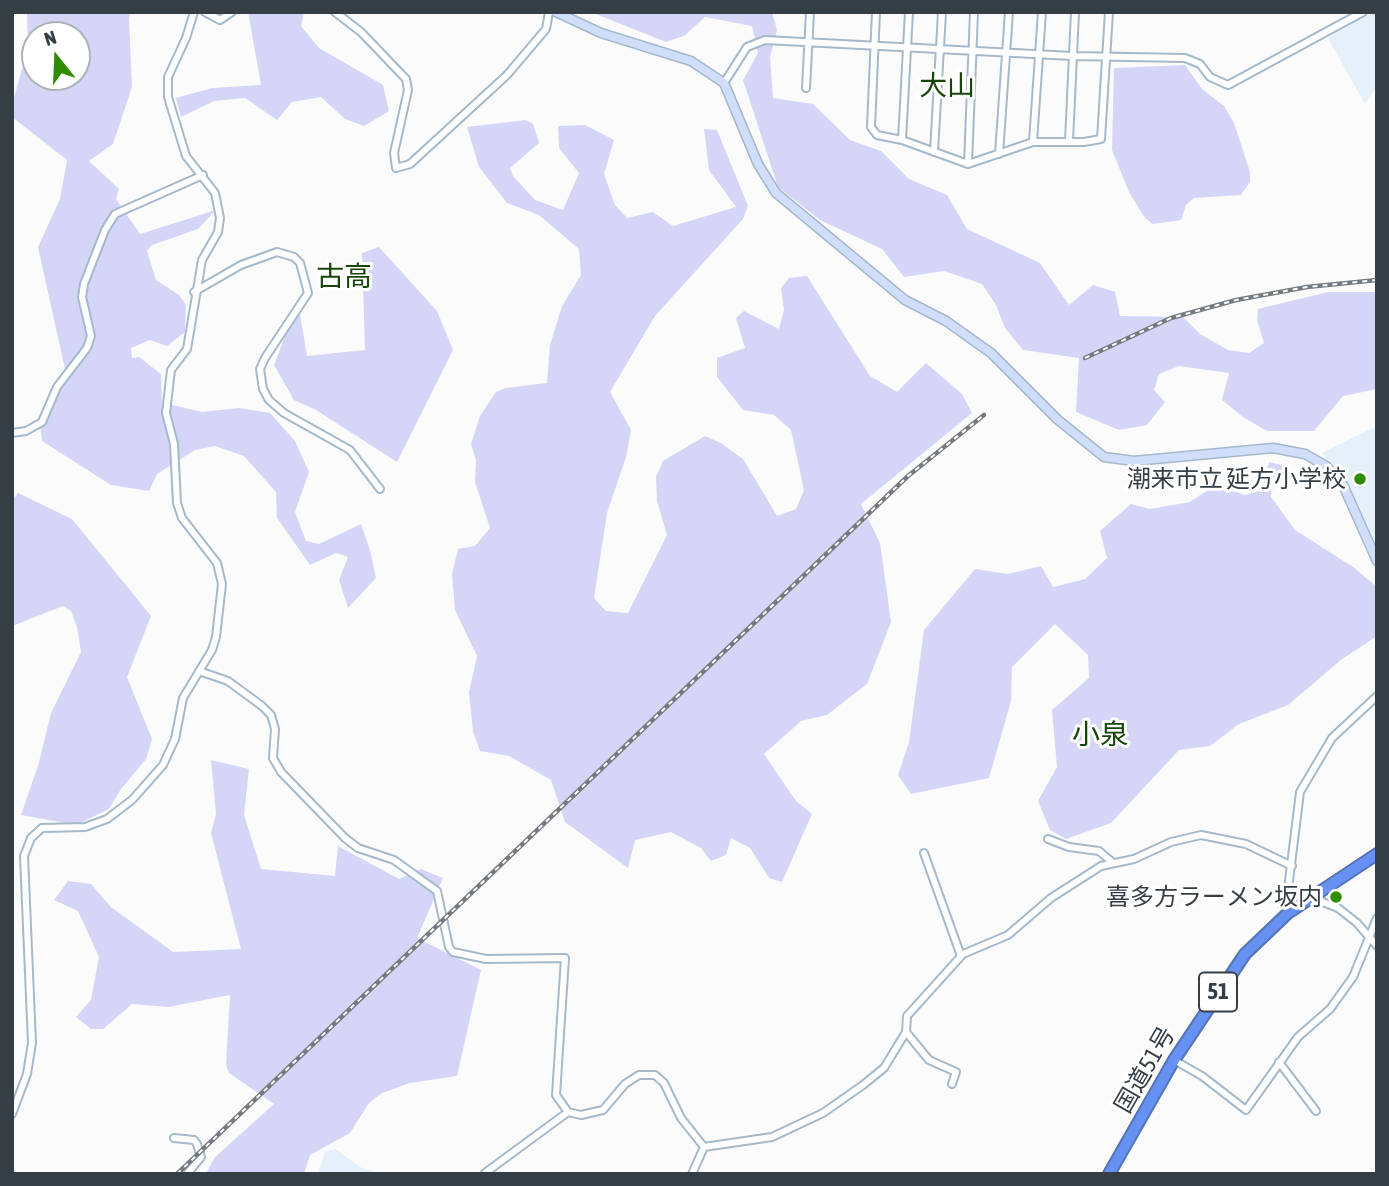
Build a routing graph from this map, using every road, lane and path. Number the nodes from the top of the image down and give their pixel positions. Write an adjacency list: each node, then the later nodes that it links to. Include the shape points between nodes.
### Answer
1 (194, 12): 34 (street, via 169,77 168,97 186,156)
2 (205, 12): 3 (street, via 220,20)
3 (232, 12)
4 (335, 12): 5 (street, via 361,32 405,79 408,90 394,153 396,169 410,164 507,75 546,29)
5 (549, 12)
6 (556, 12): 26 (street, via 601,33 691,61)
7 (810, 12): 17 (street)
8 (876, 12): 18 (street)
9 (909, 12): 19 (street)
10 (942, 12): 20 (street)
11 (974, 12): 21 (street)
12 (1009, 12): 22 (street)
13 (1042, 12): 23 (street)
14 (1075, 12): 24 (street)
15 (1109, 12): 25 (street)
16 (1363, 12): 25 (street, via 1228,85 1185,58)
17 (807, 44): 18 (street); 26 (street, via 755,43 747,47); 27 (street)
18 (875, 46): 19 (street); 28 (street, via 871,127 877,135)
19 (907, 47): 20 (street); 28 (street)
20 (940, 51): 21 (street); 31 (street)
21 (973, 52): 22 (street); 33 (street)
22 (1006, 53): 23 (street); 32 (street)
23 (1040, 55): 24 (street); 30 (street)
24 (1072, 56): 25 (street); 29 (street)
25 (1107, 57): 29 (street, via 1101,139)
26 (724, 83): 38 (street, via 758,164 776,193 905,299 990,353 1082,441 1104,457 1134,461 1273,448 1305,454 1326,466 1343,485)
27 (806, 88)
28 (902, 141): 31 (street)
29 (1069, 141): 30 (street)
30 (1033, 142): 32 (street)
31 (934, 152): 33 (street)
32 (999, 154): 33 (street)
33 (968, 164)
34 (203, 175): 35 (street, via 219,201 220,218); 36 (street, via 115,214 84,284 82,297 91,336 87,348 57,387 42,422)
35 (194, 292): 37 (street, via 241,265 277,252 300,263 309,293 265,358 260,369 263,389 284,413 350,450); 39 (street, via 187,349 171,370 166,413 174,444 177,503 217,563 222,584 216,637)
36 (12, 433)
37 (380, 489)
38 (1377, 561)
39 (199, 671): 57 (street, via 228,681 271,715 273,758 281,772 345,838 358,848 394,860 437,891 453,952 486,960 565,958 556,1095); 58 (street, via 183,698 175,739 163,765 132,800 107,819 85,827 42,828 31,838 24,856 32,1043 27,1074)
40 (1377, 696): 45 (street, via 1332,738 1300,792)
41 (1048, 839): 44 (street, via 1099,851)
42 (924, 853): 51 (street)
43 (1377, 854): 46 (highway, 国道51号 / 51)
44 (1111, 861): 45 (street, via 1134,859 1171,842 1201,835 1246,844); 51 (street, via 1051,898 1008,935)
45 (1292, 866): 47 (street)
46 (1310, 897): 47 (highway, 国道51号 / 51); 49 (street, via 1338,908)
47 (1288, 913): 53 (highway, 国道51号 / 51, via 1245,954)
48 (1377, 918): 49 (street)
49 (1368, 935): 50 (street); 54 (street, via 1353,978)
50 (1377, 946)
51 (961, 956): 52 (street, via 907,1016)
52 (906, 1031): 55 (street, via 929,1060 956,1072); 60 (street, via 884,1068 815,1118 772,1137)
53 (1174, 1060): 54 (street, via 1246,1110); 64 (highway, 国道51号 / 51)
54 (1279, 1062): 56 (street)
55 (952, 1084)
56 (1317, 1111)
57 (569, 1112): 60 (street, via 580,1115 603,1110 625,1084 639,1075 654,1075 664,1083 681,1118); 61 (street)
58 (12, 1114)
59 (174, 1138): 62 (street, via 197,1144 201,1157)
60 (704, 1147): 63 (street)
61 (485, 1173)
62 (187, 1174)
63 (692, 1174)
64 (1109, 1174)

